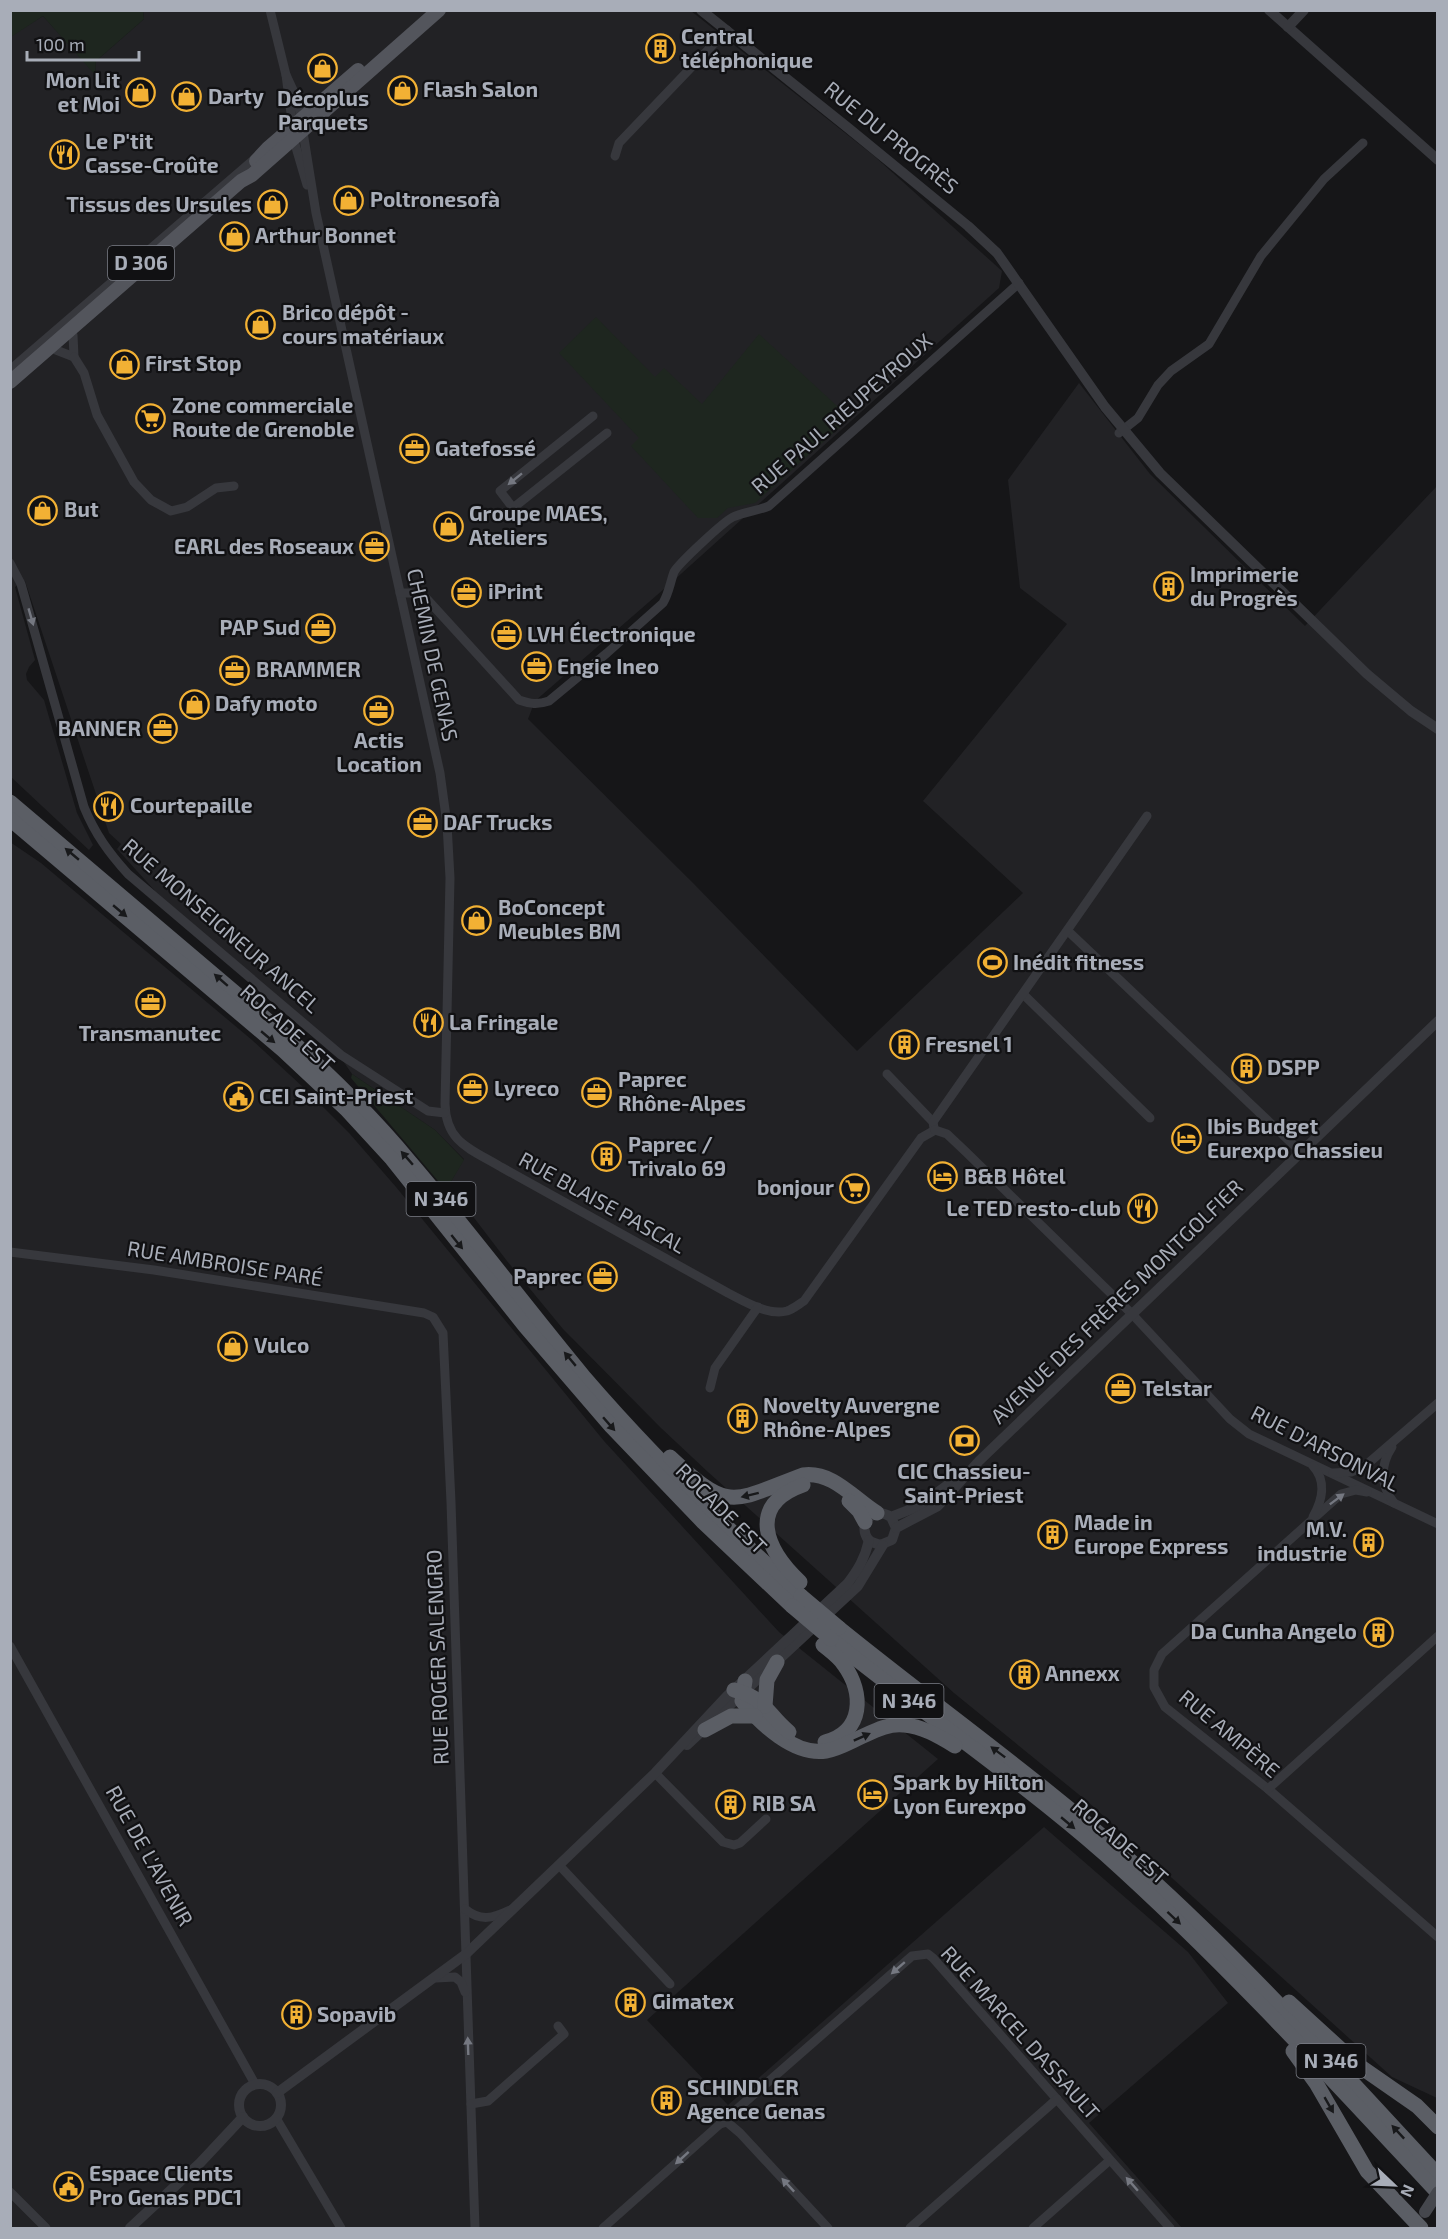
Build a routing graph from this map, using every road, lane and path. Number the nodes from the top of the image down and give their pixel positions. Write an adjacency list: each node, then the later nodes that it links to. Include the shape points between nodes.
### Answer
1 (270, 10): 9 (street, CHEMIN DE GENAS, via 286,75 298,101)
2 (428, 10): 9 (main road, D 306)
3 (439, 10): 9 (main road, D 306)
4 (701, 10): 8 (street, RUE DU PROGRÈS)
5 (1269, 10): 7 (street)
6 (1304, 10): 7 (street)
7 (1288, 27): 13 (street)
8 (727, 30): 12 (street, via 619,143); 15 (street, RUE DU PROGRÈS, via 968,226)
9 (298, 129): 11 (main road, D 306); 14 (main road, D 306); 28 (street, CHEMIN DE GENAS)
10 (1363, 143): 24 (street, via 1324,179 1261,256 1209,344 1171,371 1138,418)
11 (268, 148): 19 (street); 20 (main road, D 306, via 247,171)
12 (615, 156)
13 (1437, 160)
14 (252, 175): 16 (street); 21 (main road, D 306)
15 (1020, 282): 24 (street, RUE DU PROGRÈS); 28 (street, RUE PAUL RIEUPEYROUX, via 769,506 731,517 681,562 663,603 549,701 539,705 519,700 426,598)
16 (73, 335): 17 (street); 18 (street)
17 (56, 350): 18 (street); 22 (street)
18 (74, 357): 26 (street, via 84,372 98,415 143,494 171,511 187,507 216,488)
19 (10, 370)
20 (10, 376)
21 (10, 382)
22 (10, 390)
23 (593, 416): 25 (street, one-way to 25, via 500,491 513,508)
24 (1120, 432): 29 (street, RUE DU PROGRÈS, via 1360,667)
25 (607, 433)
26 (234, 486)
27 (10, 563): 39 (street, RUE MONSEIGNEUR ANCEL, one-way to 39, via 21,584 84,807 112,856 128,874 340,1055 428,1111)
28 (400, 592): 39 (street, CHEMIN DE GENAS, via 440,773 449,846)
29 (1437, 729)
30 (10, 793): 34 (highway)
31 (10, 802): 34 (highway, ROCADE EST / N 346)
32 (1147, 816): 35 (street)
33 (10, 819): 62 (highway, ROCADE EST / N 346, one-way to 62, via 283,1050 346,1109 392,1159 525,1326 611,1426 703,1522)
34 (48, 834): 47 (highway, ROCADE EST / N 346, one-way to 34, via 410,1161 343,1089 286,1035)
35 (1068, 931): 36 (street); 42 (street)
36 (1023, 994): 40 (street); 41 (street)
37 (1437, 1021): 42 (street, AVENUE DES FRÈRES MONTGOLFIER)
38 (887, 1074): 41 (street, RUE D'ARSONVAL)
39 (445, 1113): 44 (street, RUE BLAISE PASCAL, via 448,1128 466,1146)
40 (1150, 1118)
41 (934, 1126): 44 (street, RUE BLAISE PASCAL, via 921,1138 804,1301 787,1311); 45 (street, RUE D'ARSONVAL, via 947,1134)
42 (1301, 1152): 45 (street, AVENUE DES FRÈRES MONTGOLFIER)
43 (10, 1252): 46 (street, RUE AMBROISE PARÉ, via 154,1270)
44 (758, 1307): 48 (street, via 715,1368)
45 (1132, 1314): 51 (street, AVENUE DES FRÈRES MONTGOLFIER); 52 (street, RUE D'ARSONVAL, via 1230,1419 1249,1434)
46 (433, 1317): 76 (street, RUE ROGER SALENGRO, via 444,1343)
47 (586, 1379): 56 (highway, one-way to 47, via 840,1485 813,1474 746,1497 719,1496 656,1445 598,1383); 62 (highway, ROCADE EST / N 346)
48 (710, 1388)
49 (1437, 1403): 50 (street)
50 (1397, 1440): 53 (street, via 1359,1469 1341,1474); 55 (street, via 1382,1470 1385,1488)
51 (979, 1461): 56 (street, AVENUE DES FRÈRES MONTGOLFIER, via 919,1506); 59 (street, AVENUE DES FRÈRES MONTGOLFIER, via 938,1506)
52 (1313, 1466): 53 (street, RUE D'ARSONVAL); 57 (street, RUE AMPÈRE, via 1322,1487)
53 (1325, 1472): 54 (street, RUE D'ARSONVAL)
54 (1367, 1492): 55 (street, RUE D'ARSONVAL); 57 (street, RUE AMPÈRE, one-way to 54, via 1344,1493)
55 (1395, 1503): 58 (street, RUE D'ARSONVAL)
56 (878, 1517): 59 (street); 60 (street, AVENUE DES FRÈRES MONTGOLFIER, via 865,1533); 62 (highway, via 823,1484 802,1485 775,1502 768,1523 770,1544 786,1569)
57 (1312, 1519): 72 (street, RUE AMPÈRE, via 1162,1654 1154,1670 1154,1687 1165,1707)
58 (1437, 1524)
59 (896, 1528): 61 (street, AVENUE DES FRÈRES MONTGOLFIER, via 892,1540)
60 (868, 1540): 61 (street); 67 (street, AVENUE DES FRÈRES MONTGOLFIER, via 866,1555 847,1584)
61 (884, 1545): 66 (street, AVENUE DES FRÈRES MONTGOLFIER, via 858,1586)
62 (797, 1601): 63 (highway, ROCADE EST / N 346, bridge); 63 (highway)
63 (834, 1633): 68 (highway, via 843,1663 855,1683 859,1703 853,1723 836,1739 817,1744 796,1738); 70 (highway, ROCADE EST / N 346, via 908,1700); 78 (highway, ROCADE EST / N 346, one-way to 63, via 1082,1818 978,1737 972,1725)
64 (1437, 1636): 72 (street)
65 (12, 1653): 85 (street, RUE DE L'AVENIR)
66 (777, 1662): 67 (street, AVENUE DES FRÈRES MONTGOLFIER); 68 (highway, via 767,1680)
67 (741, 1688): 68 (highway, via 753,1696); 69 (street, AVENUE DES FRÈRES MONTGOLFIER); 71 (street, AVENUE DES FRÈRES MONTGOLFIER, via 699,1724)
68 (760, 1711): 69 (highway, via 732,1716); 70 (highway, one-way to 70, via 793,1745 809,1751 827,1751 882,1728 904,1725 920,1728)
69 (705, 1730): 71 (street, AVENUE DES FRÈRES MONTGOLFIER)
70 (988, 1761): 81 (highway, ROCADE EST / N 346, one-way to 81, via 1103,1853)
71 (655, 1773): 73 (street, via 723,1842 740,1843); 74 (street, AVENUE DES FRÈRES MONTGOLFIER)
72 (1268, 1789): 77 (street, RUE AMPÈRE)
73 (766, 1819)
74 (560, 1865): 75 (street, AVENUE DES FRÈRES MONTGOLFIER); 82 (street)
75 (515, 1908): 76 (street, via 493,1918 481,1918); 79 (street, AVENUE DES FRÈRES MONTGOLFIER)
76 (465, 1910): 79 (street, RUE ROGER SALENGRO)
77 (1437, 1937)
78 (1223, 1947): 92 (highway, via 1238,1953 1326,2037 1417,2106); 94 (highway, ROCADE EST / N 346, one-way to 78)
79 (466, 1954): 80 (street, AVENUE DES FRÈRES MONTGOLFIER); 83 (street, RUE ROGER SALENGRO)
80 (436, 1978): 83 (street, RUE ROGER SALENGRO, via 455,1977 464,1987); 86 (street, AVENUE DES FRÈRES MONTGOLFIER)
81 (1239, 1981): 96 (highway, ROCADE EST / N 346); 107 (highway, one-way to 107, via 1242,1992 1303,2062 1367,2171)
82 (670, 1984)
83 (466, 2000): 88 (street, RUE ROGER SALENGRO, one-way to 83)
84 (558, 2026): 88 (street, via 564,2034 488,2101)
85 (255, 2084): 86 (street, via 268,2085); 89 (street, via 239,2100)
86 (278, 2093): 90 (street, via 280,2109)
87 (1057, 2099): 91 (street, RUE MARCEL DASSAULT, one-way to 91, via 933,1958 920,1954 912,1956); 93 (street, RUE MARCEL DASSAULT); 104 (street)
88 (471, 2104): 101 (street, RUE ROGER SALENGRO)
89 (243, 2117): 90 (street, via 259,2126); 99 (street)
90 (276, 2118): 100 (street)
91 (720, 2124): 102 (street, RUE MARCEL DASSAULT, one-way to 102); 103 (street, one-way to 91, via 732,2125)
92 (1437, 2127)
93 (1110, 2160): 105 (street); 106 (street, RUE MARCEL DASSAULT, one-way to 93)
94 (1437, 2175)
95 (10, 2192): 98 (street)
96 (1437, 2193): 97 (main road, bridge)
97 (1425, 2212)
98 (46, 2229)
99 (130, 2229)
100 (341, 2229)
101 (475, 2229)
102 (603, 2229)
103 (828, 2229)
104 (910, 2229)
105 (1033, 2229)
106 (1170, 2229)
107 (1421, 2229)

